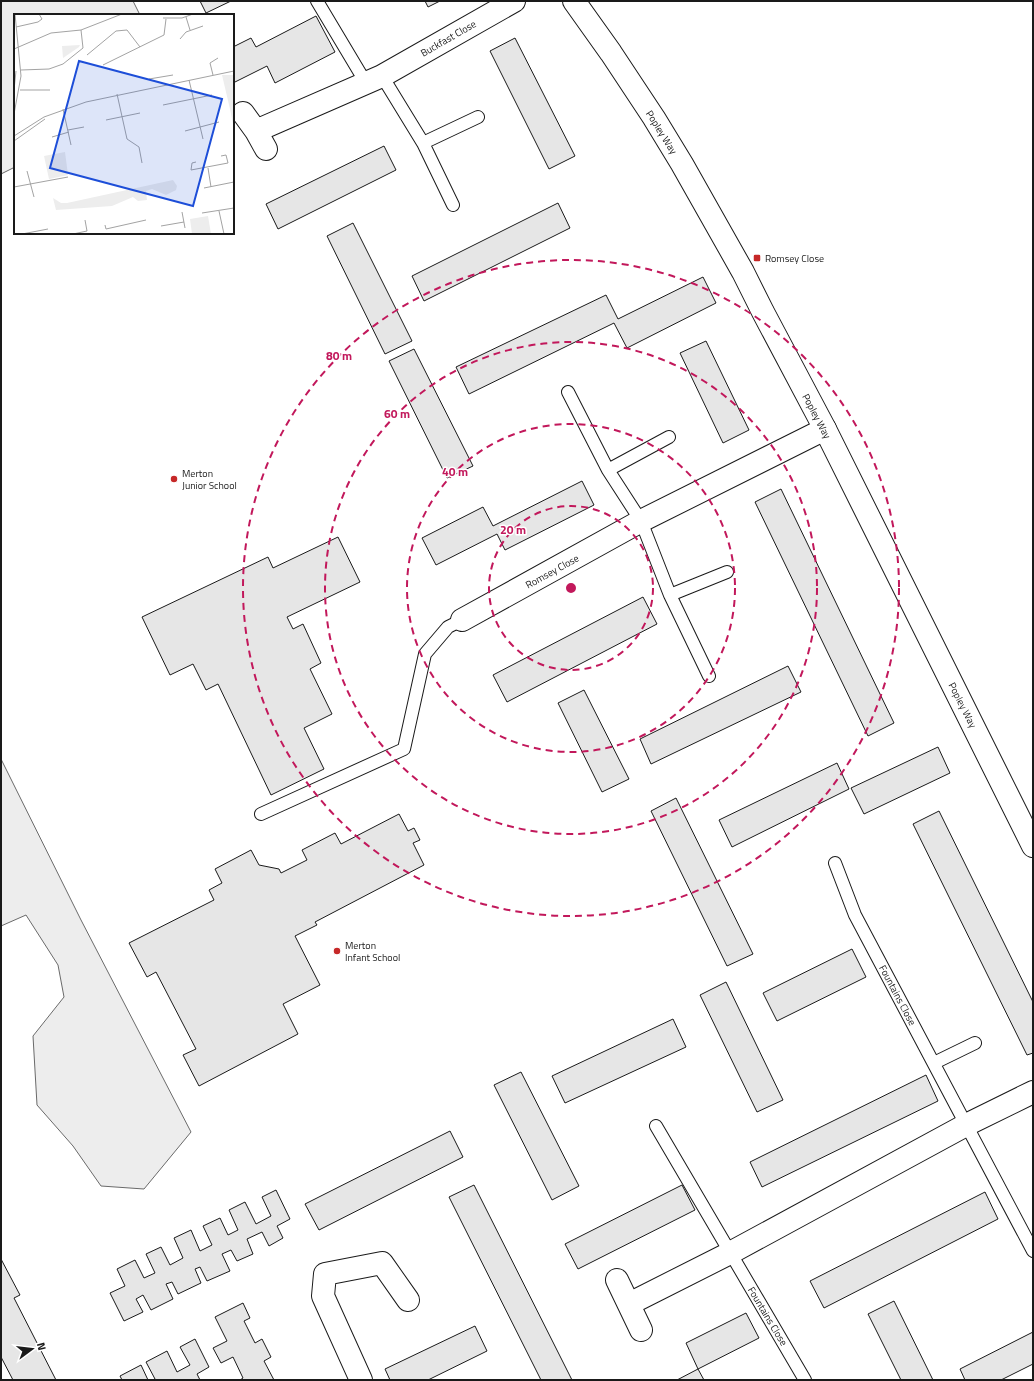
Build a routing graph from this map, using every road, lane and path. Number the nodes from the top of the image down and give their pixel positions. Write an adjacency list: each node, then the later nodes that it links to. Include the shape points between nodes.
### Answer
1 (317, 1): 4 (lane)
2 (514, 1): 4 (street, Buckfast Close)
3 (574, 1): 10 (street, Popley Way, via 612,53 682,164 743,272)
4 (374, 79): 5 (street, Buckfast Close, via 261,140); 7 (lane)
5 (243, 113)
6 (478, 117): 7 (lane)
7 (423, 143): 8 (lane)
8 (453, 206)
9 (568, 392): 12 (lane)
10 (824, 429): 13 (street, Romsey Close); 19 (street, Popley Way)
11 (669, 437): 12 (lane)
12 (608, 470): 13 (lane)
13 (641, 521): 15 (lane); 16 (street, Romsey Close)
14 (727, 572): 15 (lane)
15 (670, 595): 17 (lane)
16 (462, 620): 18 (lane, via 448,627 425,654 404,748)
17 (709, 676)
18 (261, 814)
19 (1026, 816): 20 (street, Popley Way)
20 (1033, 846)
21 (834, 863): 23 (lane, Fountains Close, via 855,915)
22 (975, 1043): 23 (lane)
23 (934, 1063): 25 (lane, Fountains Close)
24 (1033, 1092): 25 (street)
25 (966, 1125): 27 (lane, Fountains Close); 28 (street)
26 (656, 1126): 28 (lane, Fountains Close)
27 (1033, 1251)
28 (730, 1252): 31 (street); 34 (lane, Fountains Close)
29 (617, 1280): 31 (street)
30 (408, 1300): 33 (street, via 382,1263 325,1274 322,1296)
31 (628, 1304): 32 (street)
32 (641, 1330)
33 (361, 1380)
34 (805, 1380)

